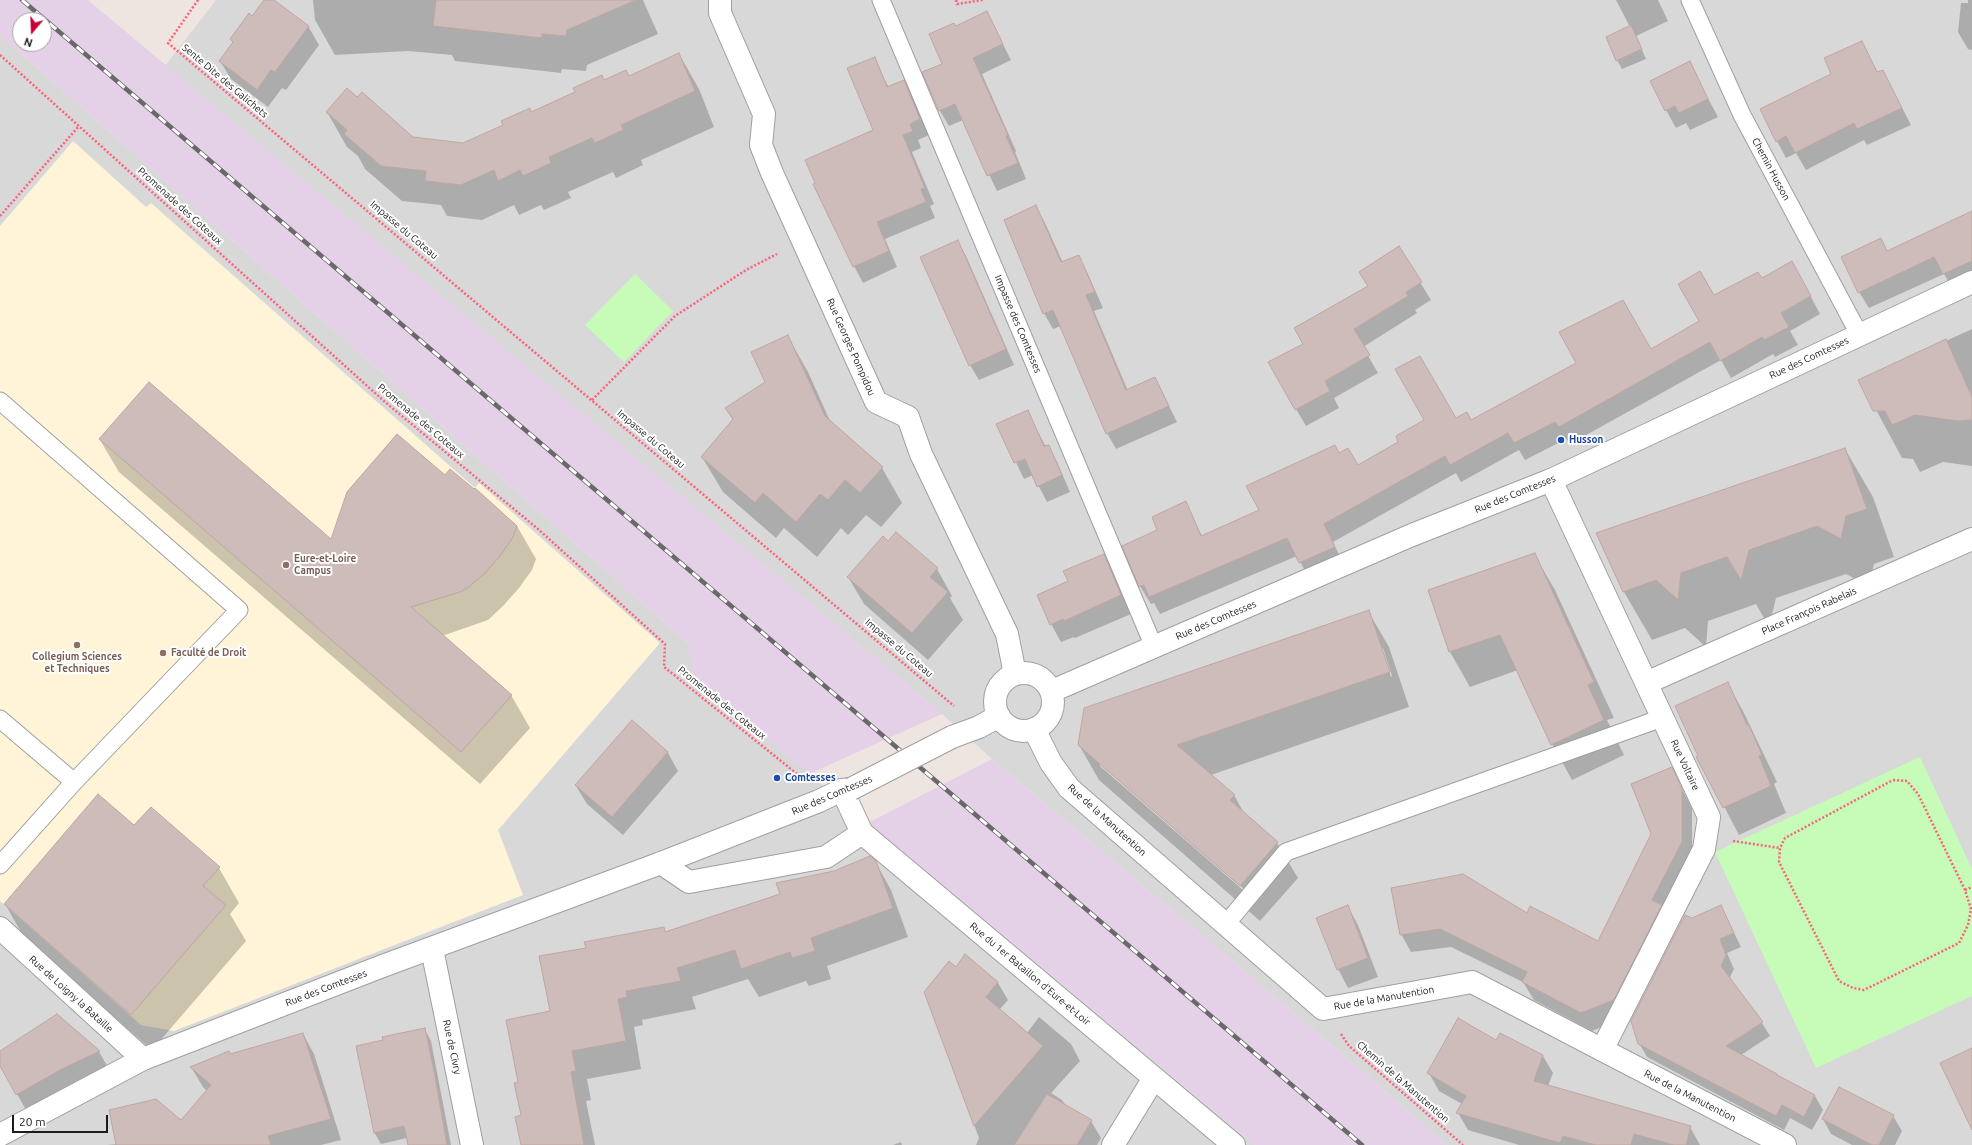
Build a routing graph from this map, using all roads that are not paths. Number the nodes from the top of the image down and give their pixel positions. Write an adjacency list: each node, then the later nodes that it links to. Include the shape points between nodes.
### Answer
1 (720, 0): 10 (street, Rue Georges Pompidou, via 720,12 764,114 761,145 803,241 876,402 908,417 921,454 1007,634)
2 (881, 0): 9 (lane, Impasse des Comtesses)
3 (1690, 0): 5 (lane, Chemin Husson, via 1742,115)
4 (1972, 282): 5 (street, Rue des Comtesses)
5 (1859, 334): 7 (street, Rue des Comtesses)
6 (0, 401): 17 (lane, via 239,610)
7 (1551, 480): 9 (street, Rue des Comtesses, via 1412,535); 11 (street, Rue Voltaire)
8 (1972, 540): 11 (street, Place François Rabelais)
9 (1154, 647): 12 (street, Rue des Comtesses)
10 (1016, 674): 12 (street, via 1033,674 1041,678); 13 (street, via 1008,678 997,691 996,708)
11 (1646, 683): 14 (street, Rue Voltaire)
12 (1052, 691): 16 (street, via 1053,709 1049,718)
13 (999, 716): 16 (street, via 1010,727); 18 (street, Rue des Comtesses, bridge)
14 (1662, 718): 22 (lane, via 1286,852); 25 (street, Rue Voltaire, via 1709,817 1704,849)
15 (0, 719): 17 (lane)
16 (1034, 729): 22 (street, Rue de la Manutention, via 1051,763 1069,788)
17 (74, 782): 21 (lane)
18 (846, 790): 19 (street, Rue du 1er Bataillon d'Eure-et-Loir); 20 (street, Rue des Comtesses)
19 (862, 833): 20 (street, via 826,857 689,882); 27 (street, Rue du 1er Bataillon d'Eure-et-Loir)
20 (661, 863): 24 (street, Rue des Comtesses)
21 (0, 865)
22 (1226, 924): 25 (street, Rue de la Manutention, via 1323,1009 1472,982)
23 (0, 928): 26 (street, Rue de Loigny la Bataille)
24 (432, 949): 26 (street, Rue des Comtesses); 29 (street, Rue de Civry)
25 (1602, 1050): 32 (street, Rue de la Manutention)
26 (143, 1059): 28 (street, Rue des Comtesses)
27 (1154, 1078): 30 (street); 31 (street, Rue du 1er Bataillon d'Eure-et-Loir)
28 (0, 1135)
29 (472, 1145)
30 (1113, 1145)
31 (1234, 1145)
32 (1785, 1145)

